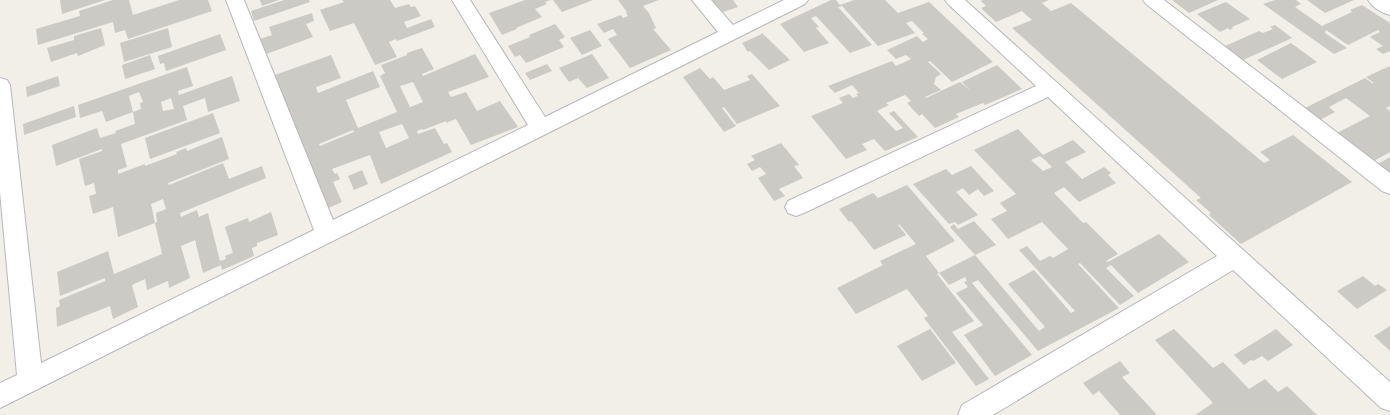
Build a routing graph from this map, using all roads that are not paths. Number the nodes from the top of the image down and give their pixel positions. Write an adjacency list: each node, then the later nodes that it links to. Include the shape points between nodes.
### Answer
1 (235, 0): 15 (street)
2 (461, 0): 12 (street)
3 (701, 0): 9 (street)
4 (800, 0): 9 (street)
5 (954, 0): 11 (street)
6 (1152, 0): 13 (street)
7 (1377, 0): 8 (street)
8 (1390, 8)
9 (730, 34): 12 (street)
10 (0, 85): 17 (street)
11 (1050, 88): 14 (street); 16 (street)
12 (541, 128): 15 (street)
13 (1390, 185)
14 (796, 207)
15 (326, 234): 17 (street)
16 (1235, 257): 19 (street); 20 (street)
17 (30, 381): 18 (street)
18 (0, 396)
19 (1390, 399)
20 (971, 414)

